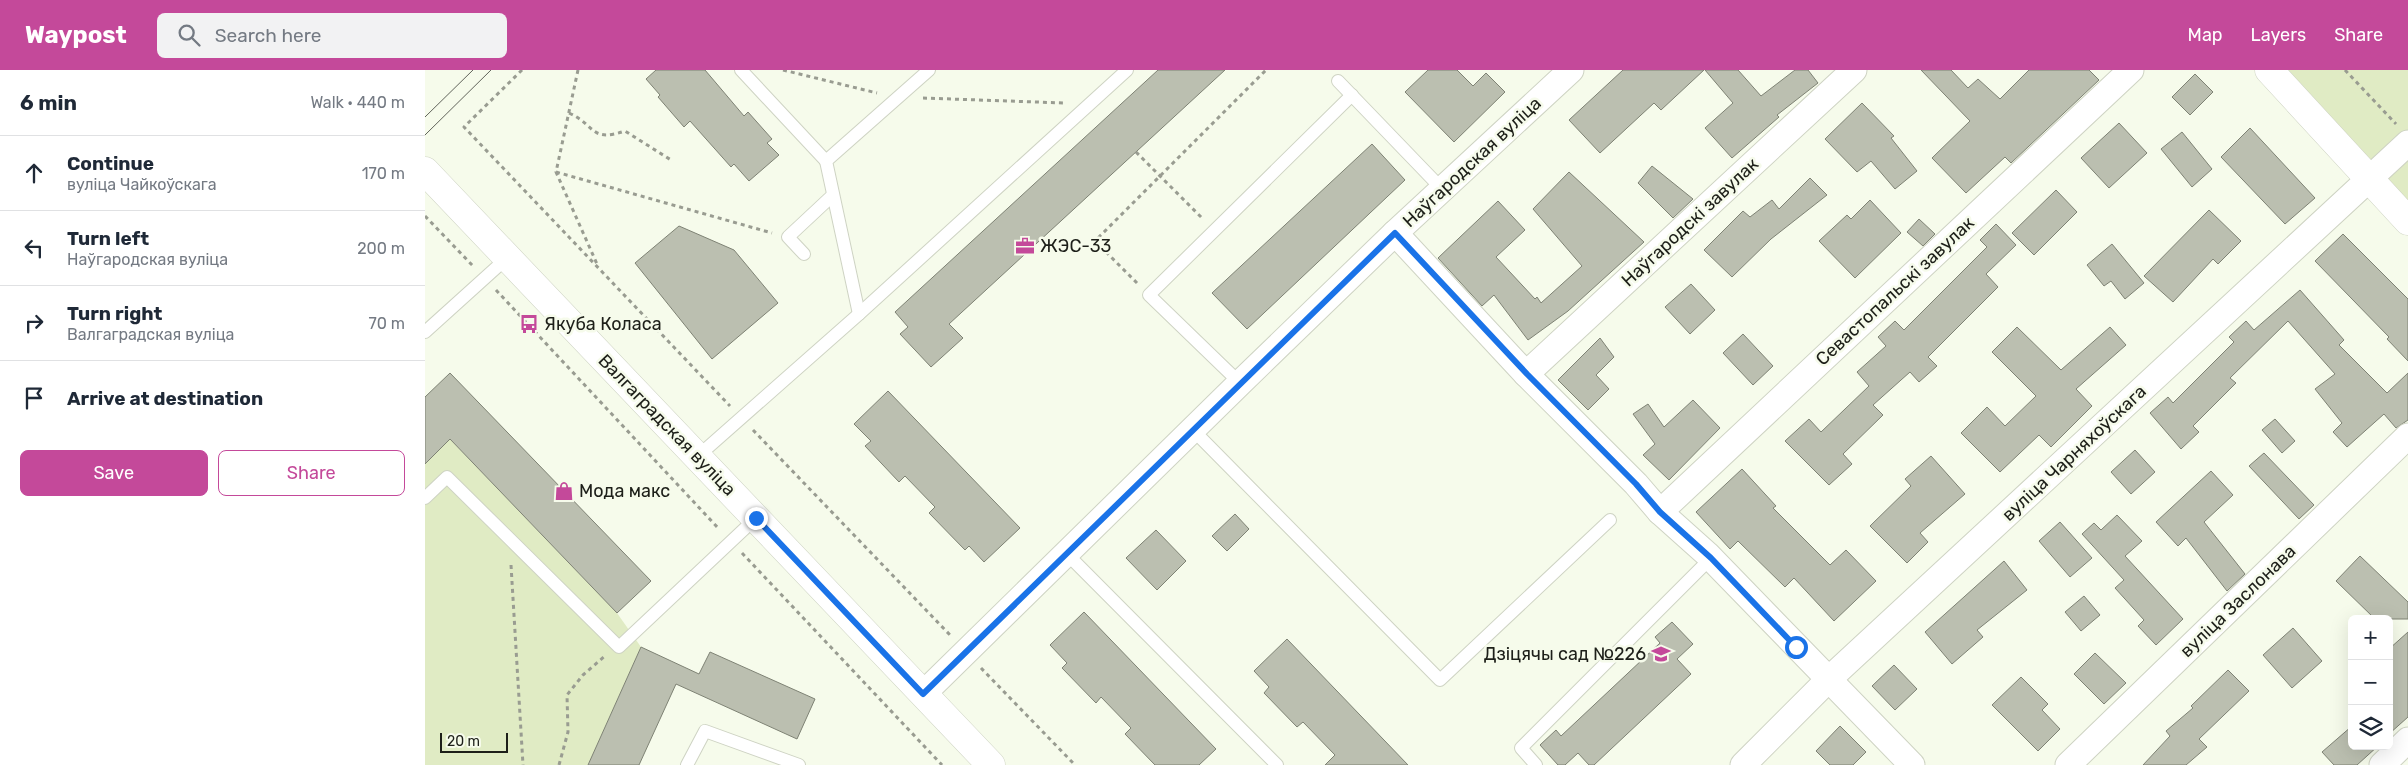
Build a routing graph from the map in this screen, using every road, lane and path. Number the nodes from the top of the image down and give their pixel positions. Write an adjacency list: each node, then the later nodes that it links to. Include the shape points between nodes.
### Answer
1 (522, 70): 35 (path, via 464,127)
2 (578, 70): 17 (path)
3 (741, 70): 21 (lane)
4 (783, 70): 15 (path)
5 (929, 70): 15 (lane)
6 (1127, 70): 16 (lane)
7 (1266, 70): 24 (path)
8 (1571, 70): 26 (street, Наўгародская вуліца)
9 (1853, 70): 40 (street, Наўгародскі завулак)
10 (2131, 70): 47 (street, Севастопальскі завулак)
11 (2269, 70): 25 (main road)
12 (2345, 70): 18 (path)
13 (1338, 80): 14 (lane)
14 (1352, 95): 26 (lane); 30 (lane)
15 (898, 98): 16 (path); 21 (lane)
16 (1090, 104): 38 (lane)
17 (569, 113): 20 (path, via 581,119 594,133 608,137 625,131); 23 (path)
18 (2405, 136): 25 (street, вуліца Чарняхоўскага)
19 (1136, 152): 24 (path)
20 (671, 160)
21 (826, 161): 27 (lane)
22 (425, 171): 34 (main road, Валгаградская вуліца)
23 (556, 172): 32 (path); 35 (path)
24 (1159, 175): 30 (path); 37 (path, via 1095,241)
25 (2369, 178): 29 (main road); 56 (street, вуліца Чарняхоўскага, via 2326,230)
26 (1443, 190): 31 (street, Наўгародская вуліца)
27 (833, 195): 32 (lane); 38 (lane)
28 (425, 216): 36 (path)
29 (2408, 221)
30 (1215, 231): 37 (lane)
31 (1395, 233): 40 (street); 41 (street, Наўгародская вуліца)
32 (788, 237): 33 (lane)
33 (804, 254)
34 (507, 258): 36 (lane); 45 (main road, Валгаградская вуліца)
35 (598, 267): 42 (path)
36 (485, 279): 39 (lane); 51 (path)
37 (1149, 295): 41 (lane)
38 (859, 314): 42 (lane)
39 (425, 332)
40 (1527, 374): 47 (street)
41 (1240, 383): 43 (street, Наўгародская вуліца)
42 (742, 418): 45 (lane); 55 (path)
43 (1193, 430): 49 (lane, via 1440,680); 52 (street, Наўгародская вуліца)
44 (2408, 436): 70 (street, вуліца Заслонава)
45 (697, 457): 48 (main road, Валгаградская вуліца)
46 (425, 498): 50 (lane, via 447,477)
47 (1660, 512): 53 (street)
48 (756, 518): 51 (lane); 57 (main road, Валгаградская вуліца)
49 (1610, 520)
50 (509, 539): 54 (lane); 59 (path)
51 (730, 541): 54 (lane); 63 (path)
52 (1066, 553): 55 (street, Наўгародская вуліца); 66 (lane)
53 (1711, 558): 56 (street); 67 (lane, via 1521,748)
54 (619, 647): 60 (path, via 597,661 567,695 568,732)
55 (965, 651): 57 (street, Наўгародская вуліца); 65 (path)
56 (1828, 680): 68 (street, вуліца Чарняхоўскага); 69 (street)
57 (923, 694): 64 (main road, Валгаградская вуліца)
58 (2408, 740): 71 (street)
59 (523, 765)
60 (559, 765)
61 (687, 765): 62 (lane, via 705,731)
62 (799, 765)
63 (942, 765)
64 (991, 765)
65 (1075, 765)
66 (1277, 765)
67 (1537, 765)
68 (1743, 765)
69 (1912, 765)
70 (2068, 765)
71 (2382, 765)

